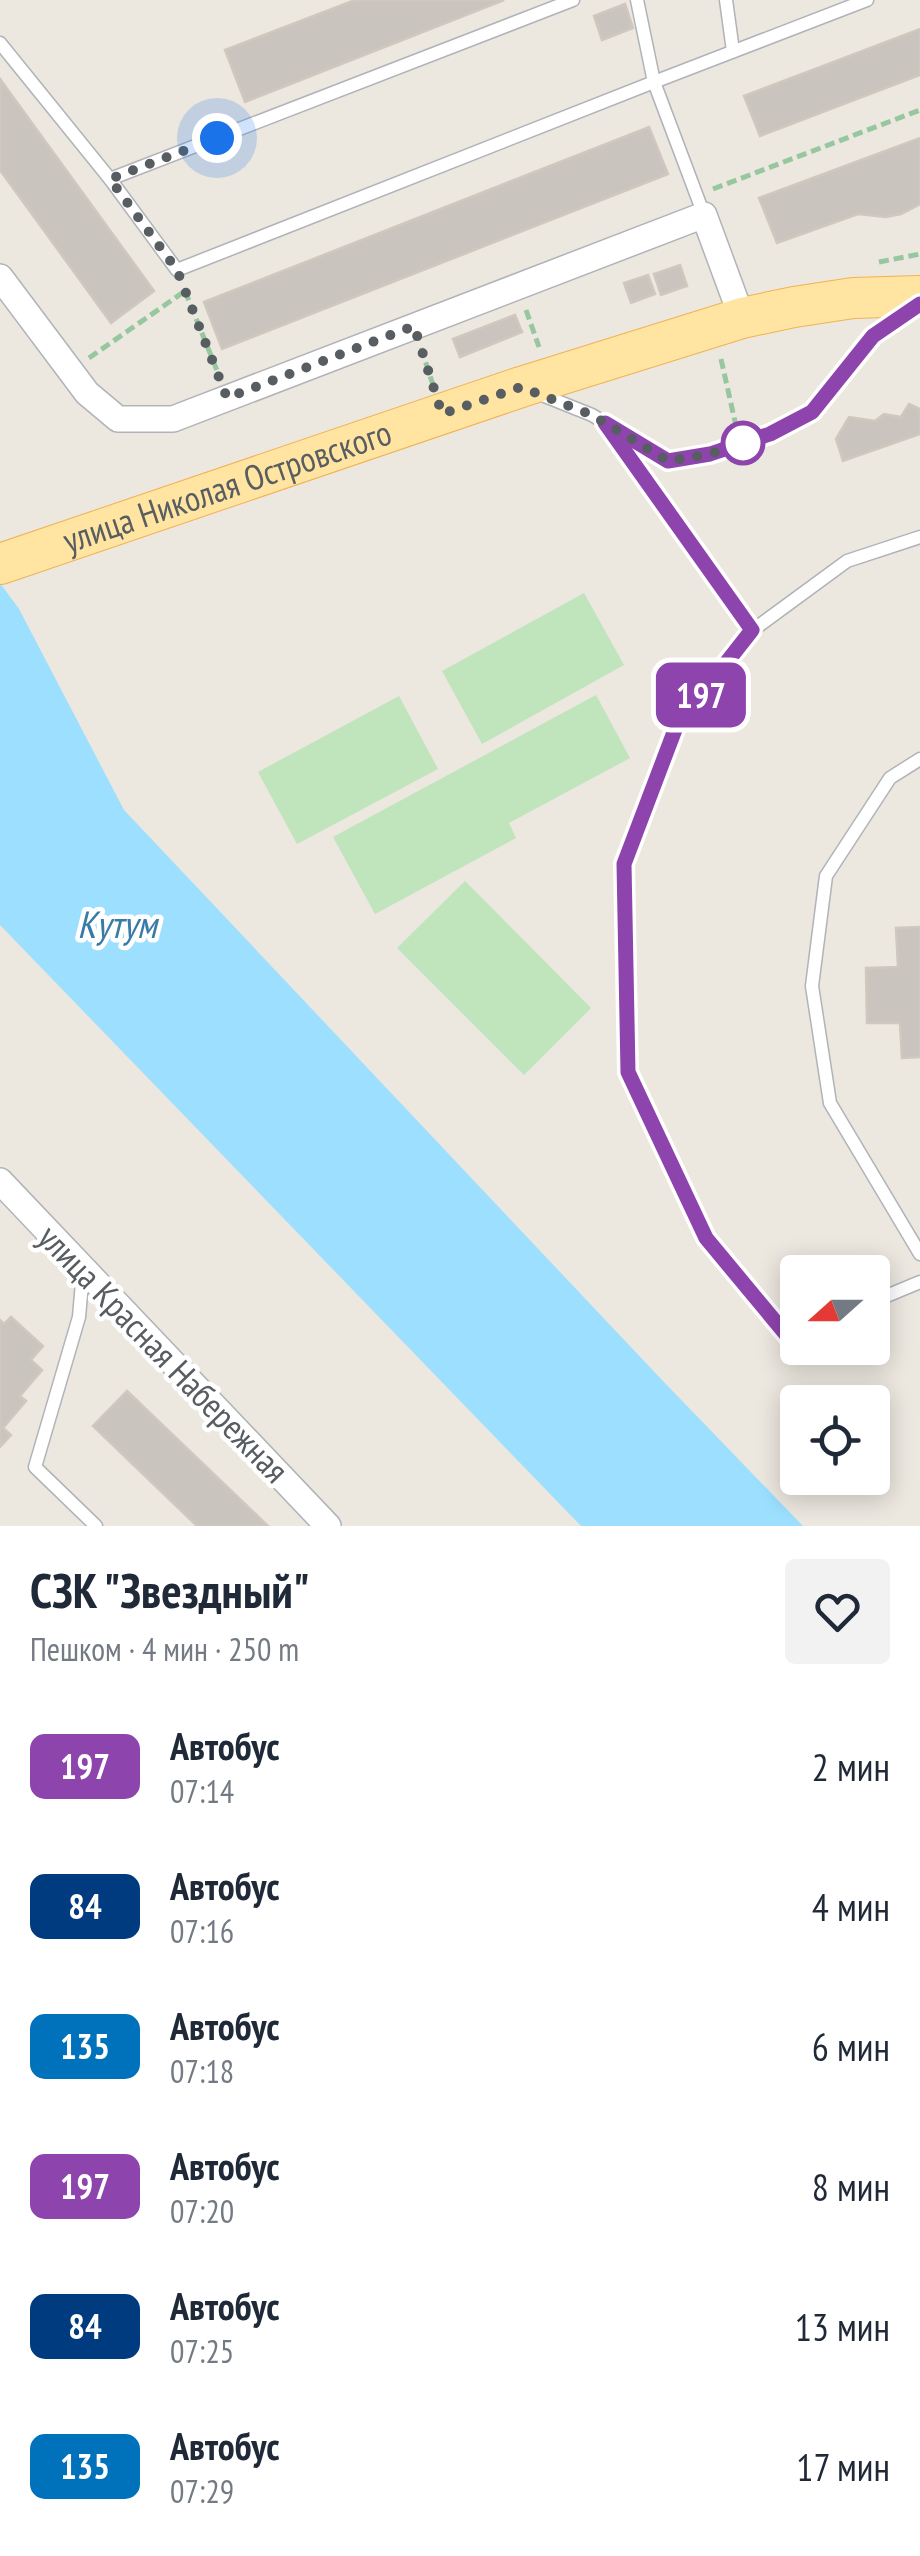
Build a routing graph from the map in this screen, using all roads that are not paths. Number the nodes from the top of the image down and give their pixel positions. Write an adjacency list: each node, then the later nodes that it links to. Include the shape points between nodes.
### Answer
1 (573, 0): 8 (lane)
2 (637, 0): 7 (lane)
3 (726, 0): 6 (lane)
4 (867, 0): 6 (lane)
5 (0, 42): 8 (lane)
6 (733, 51): 7 (lane)
7 (654, 82): 8 (lane, via 177,270); 9 (lane)
8 (110, 179)
9 (700, 205): 10 (street, via 517,286 172,419 118,419 87,393); 12 (street)
10 (0, 277)
11 (920, 300): 12 (main road, улица Николая Островского, via 853,298); 14 (lane, via 873,336 812,412 770,434 668,461)
12 (728, 322): 13 (main road, улица Николая Островского)
13 (531, 371): 14 (lane); 16 (main road, улица Николая Островского, via 442,414)
14 (605, 423): 17 (lane)
15 (920, 537): 17 (lane, via 847,561)
16 (0, 564)
17 (752, 630): 24 (lane, via 676,727 624,864 628,1072 706,1238)
18 (920, 759): 20 (lane, via 890,778 826,876 812,986 830,1104)
19 (0, 1181): 21 (street, улица Красная Набережная)
20 (920, 1254)
21 (83, 1271): 25 (lane, via 79,1317 34,1467); 26 (street, улица Красная Набережная)
22 (920, 1282): 23 (lane)
23 (890, 1294)
24 (780, 1327)
25 (96, 1526)
26 (328, 1526)

